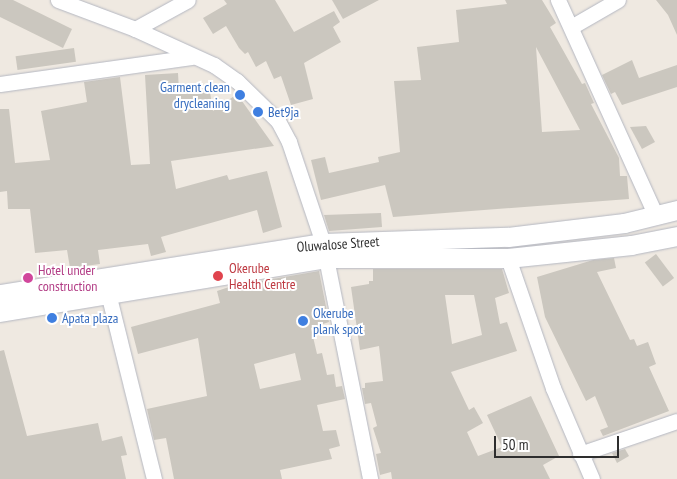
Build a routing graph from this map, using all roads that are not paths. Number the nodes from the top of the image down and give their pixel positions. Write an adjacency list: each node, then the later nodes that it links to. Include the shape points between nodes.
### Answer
1 (58, 0): 6 (street)
2 (188, 0): 6 (street)
3 (558, 0): 5 (street)
4 (618, 0): 5 (street)
5 (571, 27): 10 (street)
6 (135, 29): 7 (street)
7 (191, 57): 8 (street); 12 (street, via 214,66 237,81 278,121 289,142)
8 (0, 84)
9 (677, 210): 10 (street, Oluwalose Street)
10 (656, 216): 12 (street, Oluwalose Street, via 508,237)
11 (677, 236): 13 (street, Oluwalose Street, via 631,245)
12 (324, 251): 13 (street, Oluwalose Street); 14 (street, Oluwalose Street); 15 (street, Oluwalose Street); 20 (street)
13 (508, 258): 18 (street, via 552,388)
14 (108, 293): 16 (street, Oluwalose Street); 19 (street)
15 (0, 294)
16 (0, 312)
17 (677, 422): 18 (street)
18 (580, 454): 21 (street)
19 (154, 479)
20 (370, 479)
21 (592, 479)

